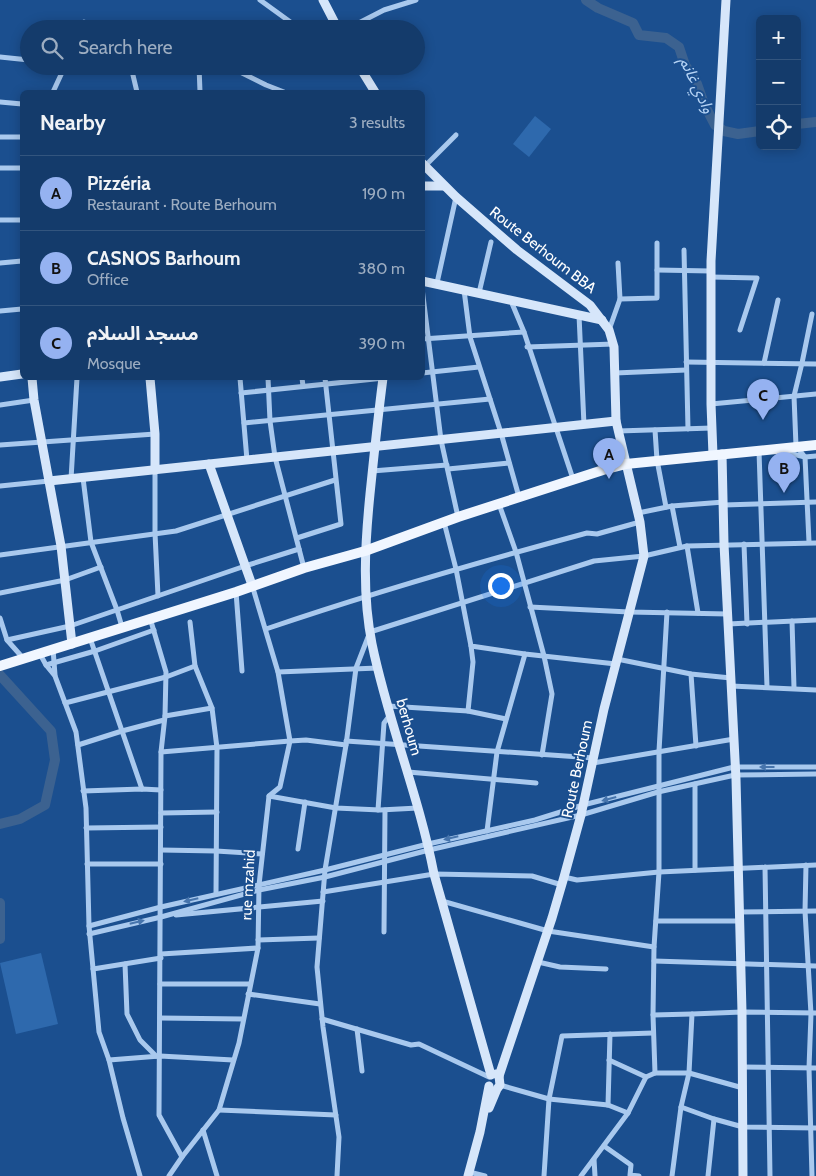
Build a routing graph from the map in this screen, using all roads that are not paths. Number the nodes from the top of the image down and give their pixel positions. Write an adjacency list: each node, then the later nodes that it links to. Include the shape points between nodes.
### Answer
1 (260, 0): 5 (street)
2 (323, 0): 6 (street)
3 (416, 0): 7 (street)
4 (726, 0): 42 (street)
5 (288, 20)
6 (333, 20)
7 (363, 20)
8 (0, 57): 9 (street)
9 (20, 59)
10 (61, 75): 15 (street)
11 (133, 75): 16 (street)
12 (199, 75): 17 (street)
13 (247, 75): 18 (street)
14 (365, 75): 19 (street)
15 (54, 90)
16 (137, 90)
17 (200, 90)
18 (280, 90)
19 (374, 90)
20 (0, 102): 21 (street)
21 (20, 104)
22 (456, 135): 25 (street)
23 (0, 137): 24 (street)
24 (20, 137)
25 (425, 166)
26 (0, 168): 27 (street)
27 (20, 168)
28 (425, 168): 30 (street, Route Berhoum BBA)
29 (425, 186): 30 (street)
30 (444, 186): 31 (street, Route Berhoum BBA)
31 (456, 197): 44 (street); 54 (street, Route Berhoum BBA, via 517,250 590,306)
32 (0, 220): 33 (street)
33 (20, 220)
34 (492, 242): 46 (street)
35 (657, 243): 40 (street)
36 (684, 250): 41 (street)
37 (20, 262): 38 (street)
38 (0, 263)
39 (618, 263): 47 (street)
40 (657, 270): 41 (street); 47 (street, via 657,298)
41 (685, 271): 42 (street); 63 (street)
42 (711, 274): 56 (street, via 757,278); 64 (street)
43 (425, 281): 44 (street)
44 (436, 283): 45 (street)
45 (464, 289): 46 (street); 58 (street)
46 (479, 292): 48 (street)
47 (620, 299): 55 (street)
48 (511, 300): 53 (street); 57 (street)
49 (778, 300): 65 (street)
50 (20, 309): 51 (street)
51 (0, 311)
52 (812, 314): 66 (street)
53 (579, 315): 54 (street); 61 (street)
54 (602, 320): 55 (street, Route Berhoum BBA)
55 (609, 330): 60 (street, Route Berhoum BBA)
56 (740, 330)
57 (524, 332): 58 (street); 62 (street)
58 (470, 337): 59 (street); 68 (street)
59 (425, 339): 70 (street)
60 (614, 344): 61 (street); 72 (street, Route Berhoum BBA)
61 (580, 345): 62 (street); 99 (street)
62 (527, 347): 100 (street)
63 (686, 362): 64 (street); 69 (street)
64 (711, 362): 65 (street); 92 (street)
65 (764, 363): 66 (street)
66 (802, 363): 67 (street); 88 (street)
67 (816, 364)
68 (479, 367): 70 (street); 89 (street)
69 (686, 370): 72 (street); 102 (street)
70 (433, 372): 71 (street); 91 (street)
71 (425, 373)
72 (615, 373): 97 (street, Route Berhoum BBA)
73 (20, 374): 74 (street)
74 (0, 377)
75 (32, 380): 90 (street)
76 (77, 380): 107 (street)
77 (150, 380): 106 (street)
78 (240, 380): 86 (street)
79 (268, 380): 85 (street)
80 (302, 380): 84 (street)
81 (344, 380): 83 (street)
82 (383, 380): 94 (street, berhoum)
83 (325, 381): 84 (street); 95 (street)
84 (303, 386): 85 (street)
85 (268, 390): 86 (street); 96 (street)
86 (241, 393): 98 (street)
87 (816, 394): 88 (street)
88 (794, 396): 92 (street); 112 (street)
89 (490, 399): 91 (street); 105 (street)
90 (34, 400): 93 (street); 109 (street)
91 (437, 404): 94 (street); 108 (street)
92 (711, 404): 101 (street)
93 (0, 405)
94 (379, 410): 95 (street); 113 (street, berhoum)
95 (329, 415): 96 (street); 115 (street)
96 (270, 421): 98 (street); 120 (street)
97 (616, 421): 99 (street); 104 (street, Route Berhoum BBA)
98 (244, 423): 121 (street)
99 (584, 425): 100 (street)
100 (556, 428): 105 (street); 132 (street)
101 (712, 428): 102 (street); 117 (street)
102 (688, 429): 103 (street)
103 (655, 430): 104 (street); 122 (street)
104 (618, 431): 125 (street, Route Berhoum BBA)
105 (501, 433): 108 (street); 123 (street)
106 (154, 434): 107 (street); 127 (street)
107 (75, 440): 109 (street); 130 (street)
108 (441, 440): 113 (street); 126 (street)
109 (42, 442): 110 (street); 133 (street)
110 (0, 445)
111 (816, 445): 112 (main road)
112 (796, 446): 114 (main road); 119 (street)
113 (375, 447): 115 (street); 128 (street, berhoum)
114 (771, 448): 116 (main road); 119 (street)
115 (332, 451): 120 (street); 131 (street)
116 (759, 451): 117 (main road); 141 (street)
117 (717, 455): 122 (main road); 138 (street)
118 (816, 456): 119 (street)
119 (805, 457): 139 (street)
120 (275, 458): 121 (street); 135 (street)
121 (247, 460): 124 (street)
122 (658, 460): 125 (main road); 142 (street)
123 (510, 463): 126 (street); 136 (street)
124 (209, 464): 127 (street); 143 (street)
125 (626, 464): 132 (main road); 145 (street, Route Berhoum)
126 (447, 467): 128 (street); 144 (street)
127 (155, 470): 129 (street); 147 (street)
128 (372, 472): 159 (street, berhoum)
129 (83, 478): 130 (street); 149 (street)
130 (71, 479): 133 (street)
131 (335, 480): 135 (street); 148 (street, via 341,524)
132 (574, 480): 136 (main road)
133 (48, 482): 134 (street); 155 (street)
134 (0, 486)
135 (284, 496): 143 (street); 148 (street)
136 (519, 497): 140 (main road)
137 (816, 502): 139 (street)
138 (724, 503): 141 (street); 142 (street); 153 (street)
139 (807, 503): 141 (street); 150 (street)
140 (498, 504): 144 (main road); 160 (street)
141 (760, 504): 152 (street)
142 (669, 507): 145 (street); 157 (street)
143 (227, 514): 147 (street, via 176,531); 163 (street)
144 (458, 517): 146 (main road)
145 (639, 517): 160 (street, via 597,534 587,533); 162 (street, Route Berhoum)
146 (444, 522): 159 (main road); 166 (street)
147 (154, 533): 149 (street); 172 (street)
148 (297, 538): 158 (street)
149 (91, 542): 155 (street); 164 (street)
150 (809, 542): 151 (street); 152 (street)
151 (816, 542)
152 (763, 543): 154 (street); 186 (street)
153 (724, 544): 154 (street); 156 (street); 180 (street)
154 (744, 544): 188 (street)
155 (61, 546): 161 (street); 167 (street)
156 (688, 546): 157 (street); 179 (street)
157 (680, 547): 162 (street)
158 (300, 549): 163 (street); 165 (street)
159 (365, 551): 165 (main road); 173 (street, berhoum)
160 (516, 552): 166 (street); 168 (street)
161 (0, 555)
162 (644, 556): 168 (street, via 594,561); 177 (street, Route Berhoum)
163 (245, 566): 169 (street); 172 (street)
164 (101, 568): 167 (street); 176 (street)
165 (304, 568): 169 (main road)
166 (456, 569): 173 (street); 174 (street)
167 (65, 580): 171 (street); 189 (street)
168 (524, 583): 174 (street); 175 (street)
169 (252, 585): 170 (main road); 191 (street, rue mzahid)
170 (236, 592): 182 (main road); 212 (street)
171 (0, 593)
172 (158, 596): 176 (street)
173 (365, 596): 191 (street); 193 (street, berhoum)
174 (462, 603): 193 (street); 197 (street)
175 (530, 607): 177 (street); 202 (street)
176 (117, 610): 189 (street); 190 (street)
177 (629, 612): 178 (street); 204 (street, Route Berhoum)
178 (667, 612): 179 (street); 211 (street)
179 (698, 613): 180 (street)
180 (728, 614): 187 (street)
181 (0, 618): 195 (street)
182 (150, 618): 190 (main road); 192 (street)
183 (816, 620): 184 (street)
184 (792, 621): 186 (street); 219 (street)
185 (190, 622): 208 (street)
186 (764, 623): 188 (street); 218 (street)
187 (728, 624): 188 (street); 217 (street)
188 (747, 624)
189 (70, 626): 195 (street); 196 (street)
190 (122, 627): 194 (main road)
191 (266, 629): 213 (street, rue mzahid)
192 (154, 630): 199 (street); 216 (street)
193 (370, 632): 209 (street); 210 (street, berhoum)
194 (90, 638): 196 (main road); 199 (street)
195 (7, 640): 203 (street)
196 (72, 644): 198 (main road)
197 (471, 646): 201 (street); 225 (street, via 473,662)
198 (53, 649): 200 (main road); 205 (street)
199 (95, 651): 205 (street); 221 (street)
200 (40, 654): 203 (main road); 207 (street)
201 (525, 654): 202 (street); 227 (street)
202 (544, 656): 204 (street); 240 (street, via 552,694)
203 (23, 658): 206 (main road)
204 (616, 661): 211 (street); 241 (street, Route Berhoum)
205 (54, 663): 207 (street); 215 (street)
206 (3, 665)
207 (46, 665): 215 (street)
208 (195, 666): 216 (street); 223 (street)
209 (356, 668): 210 (street); 213 (street); 231 (street)
210 (378, 668): 224 (street, berhoum)
211 (664, 670): 214 (street); 237 (street)
212 (242, 671)
213 (278, 672): 230 (street, rue mzahid)
214 (691, 674): 217 (street); 235 (street)
215 (55, 676): 222 (street)
216 (166, 677): 221 (street); 226 (street)
217 (731, 682): 218 (street); 229 (street)
218 (767, 687): 219 (street)
219 (794, 688): 220 (street)
220 (816, 690)
221 (109, 692): 222 (street); 228 (street)
222 (65, 703): 234 (street)
223 (212, 708): 226 (street); 236 (street)
224 (390, 710): 225 (street); 232 (street, via 384,723); 233 (street, berhoum)
225 (468, 711): 227 (street)
226 (165, 718): 228 (street); 238 (street)
227 (506, 720): 239 (street)
228 (122, 731): 234 (street); 250 (street)
229 (734, 739): 235 (street); 243 (street)
230 (290, 741): 231 (street); 236 (street); 254 (street, rue mzahid, via 280,787)
231 (346, 743): 232 (street); 257 (street)
232 (382, 744): 233 (street); 259 (street)
233 (399, 745): 239 (street); 244 (street, berhoum)
234 (78, 746): 252 (street)
235 (696, 746): 237 (street)
236 (217, 748): 238 (street); 261 (street)
237 (659, 751): 241 (street); 249 (street)
238 (161, 752): 251 (street)
239 (497, 752): 240 (street); 246 (street)
240 (542, 755): 241 (street)
241 (593, 761): 256 (street, Route Berhoum)
242 (816, 768): 243 (street, one-way to 243)
243 (735, 771): 245 (street); 248 (street); 249 (street); 280 (street)
244 (408, 772): 246 (street); 258 (street, berhoum)
245 (816, 774)
246 (494, 779): 247 (street); 266 (street)
247 (536, 783)
248 (695, 784): 253 (street); 282 (street)
249 (658, 786): 253 (street); 256 (street, one-way to 256)
250 (142, 789): 251 (street); 252 (street)
251 (161, 790): 262 (street)
252 (83, 791): 265 (street)
253 (658, 792): 263 (street); 283 (street)
254 (269, 796): 255 (street); 272 (street, rue mzahid)
255 (305, 802): 257 (street); 269 (street)
256 (583, 805): 263 (street, Route Berhoum); 266 (street)
257 (336, 808): 259 (street); 281 (street)
258 (418, 808): 260 (street); 268 (street, berhoum)
259 (378, 810): 260 (street)
260 (385, 810): 273 (street)
261 (217, 812): 262 (street); 271 (street)
262 (161, 813): 264 (street)
263 (581, 815): 267 (street); 286 (street, Route Berhoum)
264 (161, 827): 265 (street); 270 (street)
265 (86, 828): 275 (street)
266 (487, 830): 267 (street); 268 (street, one-way to 268)
267 (486, 837): 268 (street)
268 (429, 847): 273 (street); 274 (street); 284 (street, berhoum)
269 (298, 849)
270 (161, 850): 271 (street); 276 (street)
271 (216, 851): 272 (street); 290 (street)
272 (262, 854): 288 (street, rue mzahid)
273 (385, 855): 274 (street); 281 (street)
274 (384, 862): 285 (street); 287 (street)
275 (87, 864): 276 (street); 301 (street)
276 (161, 864): 293 (street)
277 (806, 865): 278 (street); 279 (street); 296 (street)
278 (816, 865)
279 (765, 867): 280 (street); 295 (street)
280 (738, 868): 282 (street); 298 (street)
281 (325, 870): 285 (street); 288 (street)
282 (695, 870): 283 (street)
283 (659, 872): 286 (street); 300 (street)
284 (434, 874): 286 (street, via 532,876); 287 (street); 292 (street, berhoum)
285 (325, 877): 288 (street); 289 (street)
286 (563, 881): 302 (street, Route Berhoum)
287 (384, 883): 289 (street); 303 (street)
288 (258, 887): 290 (street); 294 (street, rue mzahid); 299 (street)
289 (323, 892): 291 (street)
290 (216, 894): 293 (street, one-way to 293)
291 (322, 901): 294 (street); 305 (street)
292 (442, 901): 302 (street); 346 (street, berhoum)
293 (161, 907): 299 (street); 301 (street)
294 (258, 907): 299 (street); 306 (street, rue mzahid)
295 (766, 911): 296 (street); 298 (street); 314 (street)
296 (805, 911): 297 (street); 315 (street)
297 (816, 911)
298 (739, 916): 300 (street); 312 (street)
299 (161, 917): 304 (street, one-way to 299); 309 (street)
300 (656, 922): 308 (street)
301 (88, 926): 304 (street)
302 (548, 931): 308 (street); 311 (street, Route Berhoum)
303 (384, 932)
304 (89, 934): 317 (street)
305 (319, 938): 306 (street); 322 (street, via 316,967)
306 (258, 940): 307 (street, rue mzahid)
307 (258, 948): 309 (street); 320 (street, rue mzahid)
308 (654, 948): 310 (street)
309 (161, 956): 313 (street); 319 (street)
310 (654, 961): 312 (street); 327 (street)
311 (538, 962): 318 (street, via 560,967); 346 (street, Route Berhoum)
312 (740, 963): 314 (street); 323 (street)
313 (125, 964): 317 (street); 334 (street, via 127,1014 140,1040)
314 (767, 964): 315 (street); 324 (street)
315 (808, 966): 316 (street); 326 (street)
316 (816, 966)
317 (93, 969): 335 (street, via 99,1032)
318 (606, 969)
319 (160, 984): 320 (street); 328 (street)
320 (250, 984): 321 (street, rue mzahid)
321 (248, 994): 322 (street); 329 (street, rue mzahid)
322 (320, 1004): 330 (street)
323 (742, 1012): 324 (street); 325 (street); 338 (street)
324 (768, 1012): 326 (street); 339 (street)
325 (692, 1014): 327 (street); 344 (street)
326 (814, 1014): 340 (street)
327 (653, 1015): 332 (street)
328 (160, 1018): 329 (street); 334 (street)
329 (243, 1019): 336 (street, rue mzahid)
330 (322, 1019): 331 (street); 353 (street)
331 (357, 1029): 342 (street); 346 (street, via 410,1045 419,1044)
332 (653, 1033): 333 (street); 343 (street)
333 (610, 1034): 337 (street); 348 (street, via 562,1036)
334 (158, 1056): 335 (street); 336 (street); 360 (street, via 159,1115)
335 (109, 1060): 363 (street)
336 (233, 1060): 351 (street, rue mzahid)
337 (610, 1060): 345 (street); 349 (street)
338 (742, 1068): 339 (street); 347 (street)
339 (768, 1068): 340 (street); 356 (street)
340 (810, 1068): 341 (street); 357 (street)
341 (816, 1068)
342 (362, 1071)
343 (655, 1073): 344 (street); 345 (street)
344 (689, 1073): 347 (street); 350 (street)
345 (646, 1077): 352 (street)
346 (494, 1081): 348 (street); 362 (street, Route Berhoum)
347 (743, 1088): 355 (street)
348 (549, 1099): 349 (street); 368 (street)
349 (608, 1105): 352 (street)
350 (681, 1107): 354 (street); 372 (street)
351 (219, 1110): 353 (street); 358 (street, rue mzahid)
352 (628, 1114): 359 (street)
353 (336, 1115): 366 (street, via 339,1137)
354 (714, 1119): 355 (street); 373 (street)
355 (743, 1127): 356 (street); 374 (street)
356 (770, 1127): 357 (street); 375 (street)
357 (813, 1128): 376 (street)
358 (203, 1130): 360 (street, rue mzahid); 365 (street)
359 (604, 1146): 361 (street); 371 (street, via 632,1165 630,1175)
360 (182, 1157): 364 (street, rue mzahid)
361 (594, 1158): 369 (street); 370 (street)
362 (469, 1174): 367 (street)
363 (140, 1176)
364 (169, 1176)
365 (217, 1176)
366 (337, 1176)
367 (485, 1176)
368 (544, 1176)
369 (581, 1176)
370 (595, 1176)
371 (639, 1176)
372 (672, 1176)
373 (708, 1176)
374 (743, 1176)
375 (770, 1176)
376 (812, 1176)

